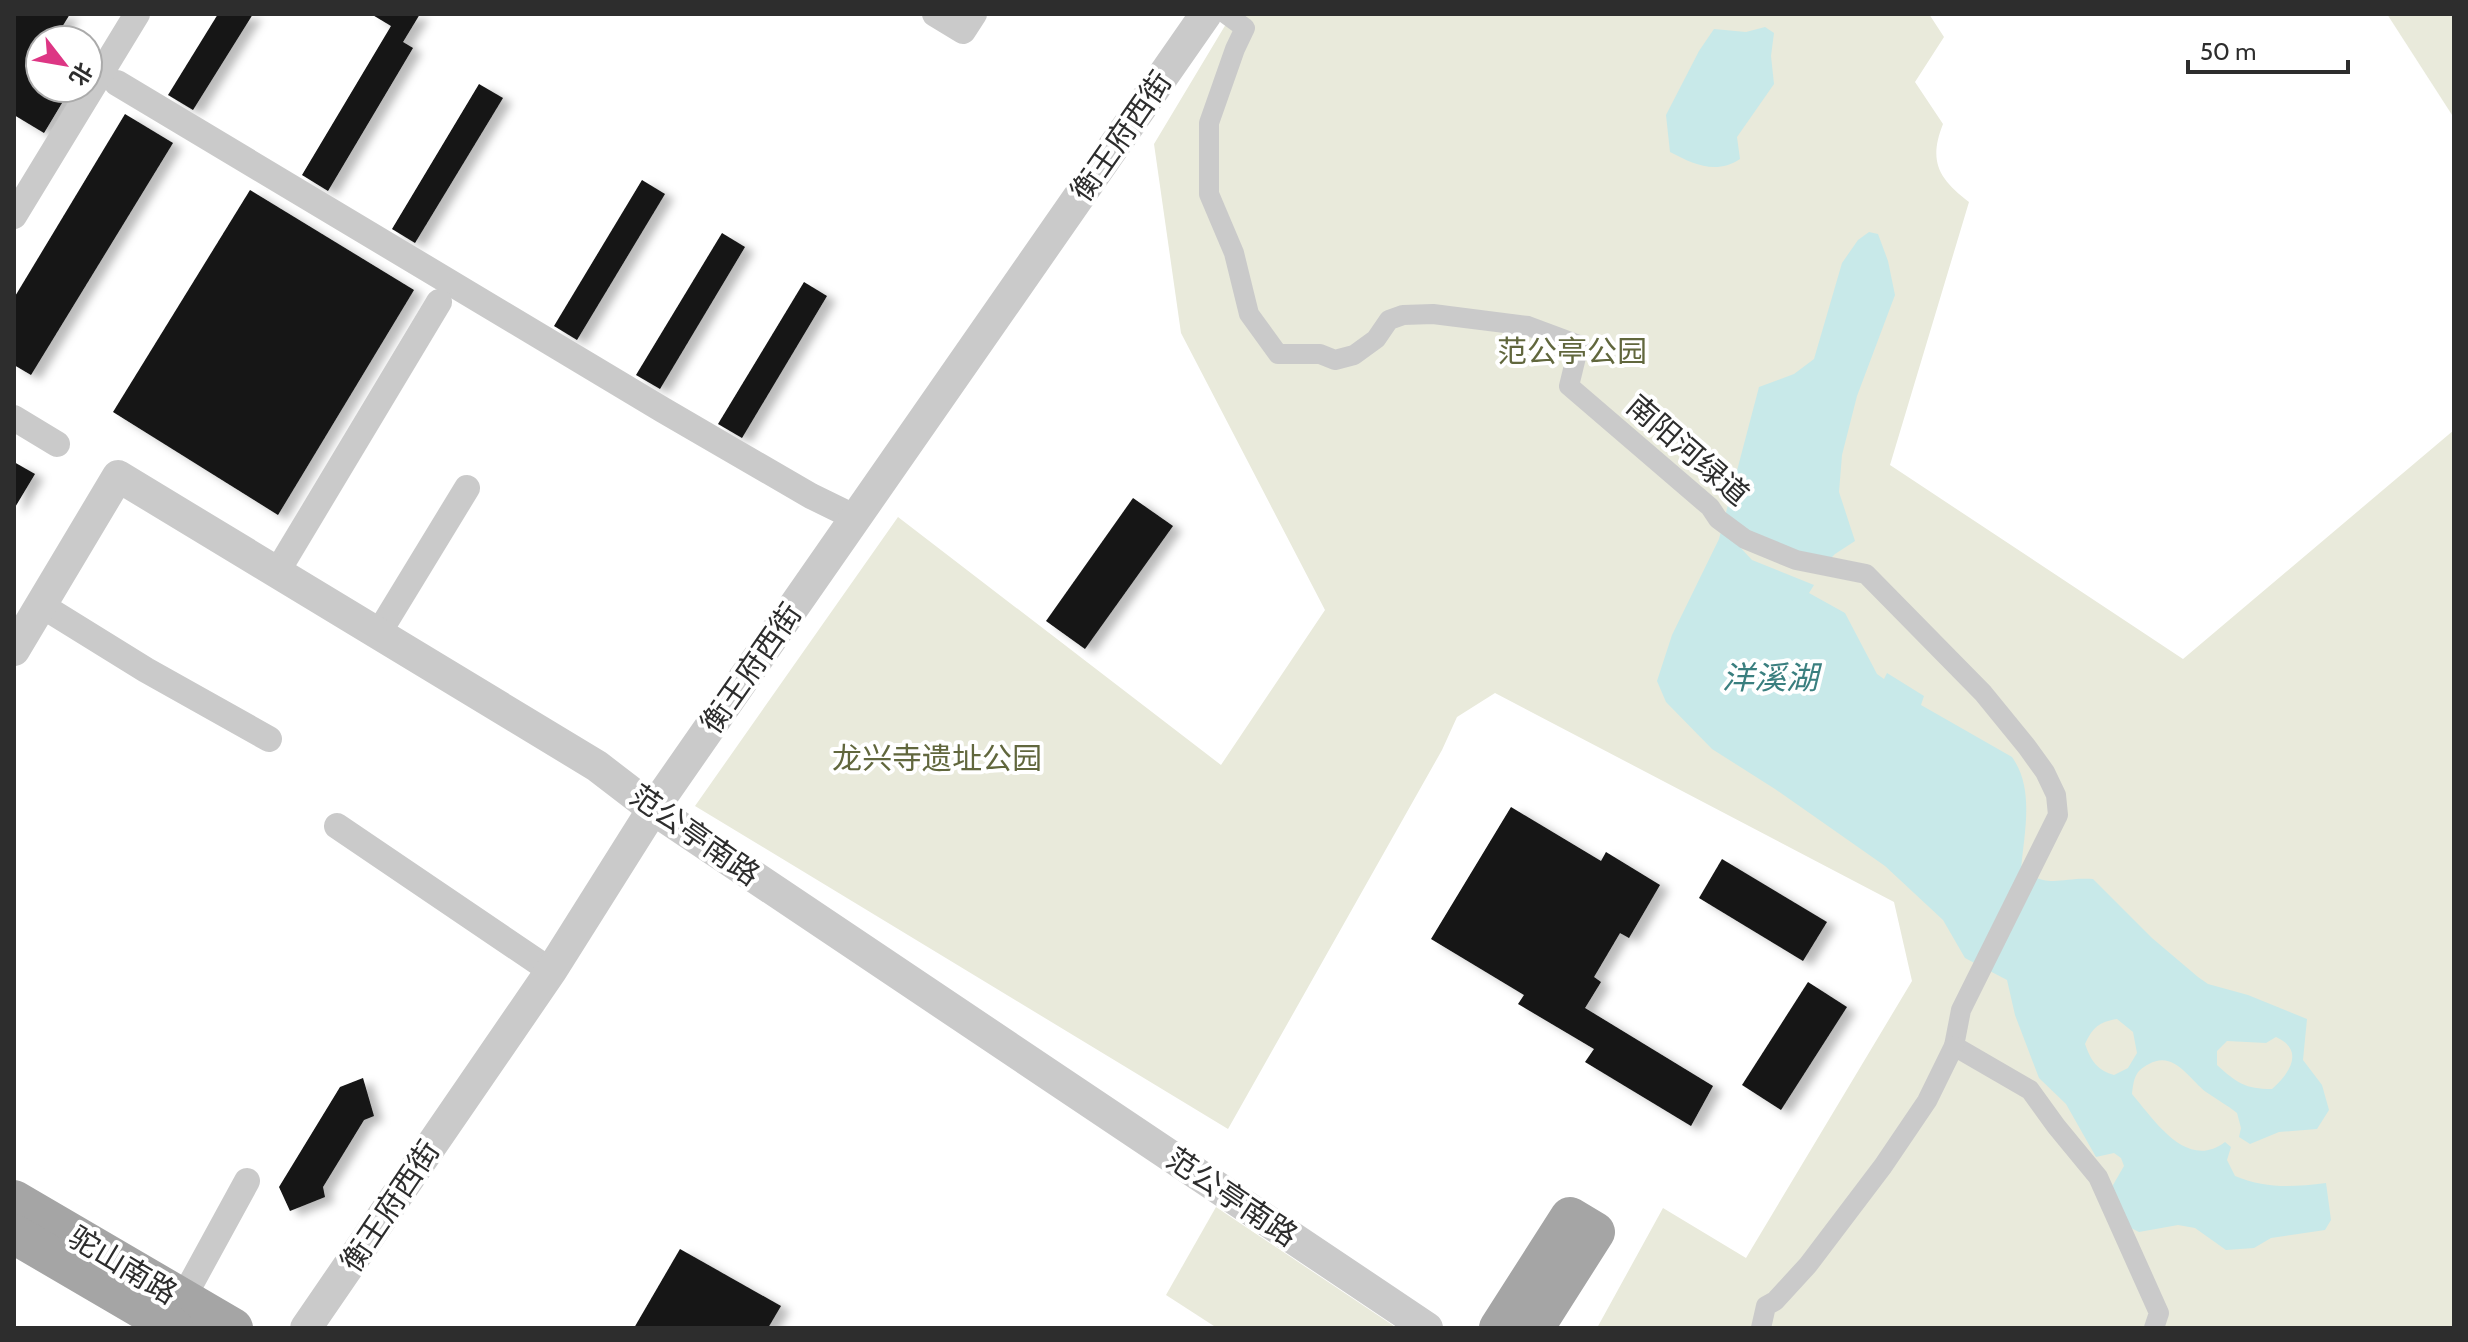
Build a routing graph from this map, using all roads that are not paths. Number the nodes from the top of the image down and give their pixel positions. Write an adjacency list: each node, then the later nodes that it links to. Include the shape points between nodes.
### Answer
1 (137, 14): 7 (street)
2 (935, 14): 3 (street, via 963,31)
3 (974, 14)
4 (1206, 14): 12 (street, 衡王府西街)
5 (1226, 14): 21 (street, 南阳河绿道, via 1245,28 1209,123 1209,194 1234,253 1249,314 1278,354 1320,354 1335,360 1354,355 1376,339 1389,320 1433,314 1528,326 1579,345 1569,386 1745,539 1796,560 1866,574 1983,693 2036,760 2056,795 2058,815 1961,1010)
6 (117, 83): 12 (street, via 736,453)
7 (14, 216)
8 (439, 302): 13 (street)
9 (14, 418): 10 (street)
10 (57, 444)
11 (467, 488): 15 (street)
12 (856, 518): 18 (street, 衡王府西街)
13 (277, 572): 14 (street, 范公亭南路, via 118,476); 15 (street, 范公亭南路)
14 (41, 605): 16 (street, 范公亭南路); 17 (street)
15 (378, 634): 18 (street, 范公亭南路, via 597,766)
16 (14, 650)
17 (269, 739)
18 (653, 809): 20 (street, 衡王府西街); 28 (street, 范公亭南路)
19 (337, 826): 20 (street)
20 (551, 971): 27 (street, 衡王府西街)
21 (1954, 1046): 31 (street, via 1927,1101 1883,1166 1808,1265 1766,1306); 32 (street, via 2030,1090 2098,1177 2159,1313)
22 (247, 1181): 25 (street)
23 (14, 1200): 25 (main road, 驼山南路)
24 (14, 1234): 25 (main road, 驼山南路)
25 (179, 1314): 26 (main road, 驼山南路)
26 (233, 1328)
27 (306, 1328)
28 (1427, 1328)
29 (1499, 1328): 30 (main road, via 1570,1217 1595,1232)
30 (1534, 1328)
31 (1761, 1328)
32 (2154, 1328)

